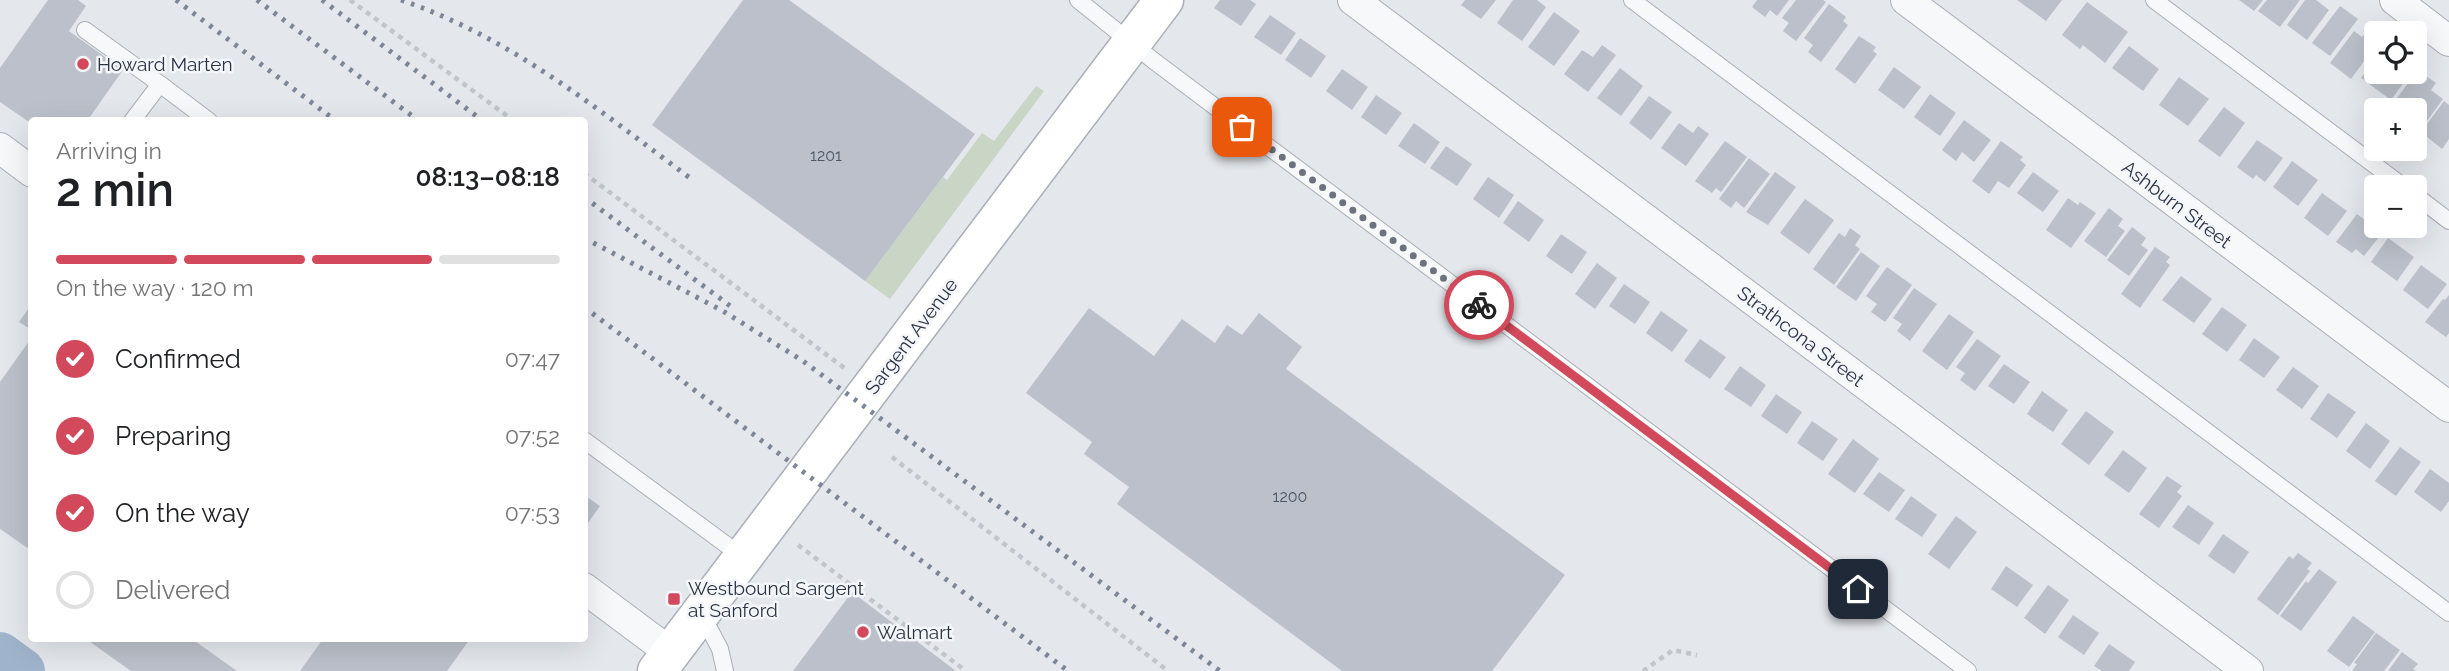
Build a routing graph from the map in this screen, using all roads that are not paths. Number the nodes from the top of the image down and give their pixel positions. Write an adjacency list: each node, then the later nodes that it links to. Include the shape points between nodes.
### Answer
1 (1078, 0): 11 (lane)
2 (1164, 0): 11 (main road, Sargent Avenue)
3 (1353, 0): 29 (street, Strathcona Street)
4 (1632, 0): 25 (lane)
5 (1906, 0): 20 (street, Ashburn Street)
6 (2154, 0): 17 (lane)
7 (2395, 0): 8 (street)
8 (2429, 10): 10 (street)
9 (85, 30): 12 (lane)
10 (2449, 41)
11 (1131, 44): 22 (main road, Sargent Avenue); 28 (lane)
12 (160, 84): 13 (lane); 14 (lane)
13 (135, 117)
14 (204, 117)
15 (0, 148): 16 (street)
16 (28, 169)
17 (2388, 175)
18 (2427, 204): 19 (lane)
19 (2449, 221)
20 (2449, 407)
21 (588, 443): 22 (lane)
22 (743, 557): 24 (main road, Sargent Avenue)
23 (588, 592): 26 (street)
24 (701, 613): 26 (main road, Sargent Avenue); 27 (lane, via 720,649)
25 (2449, 613)
26 (664, 662)
27 (725, 671)
28 (1968, 671)
29 (2248, 671)

